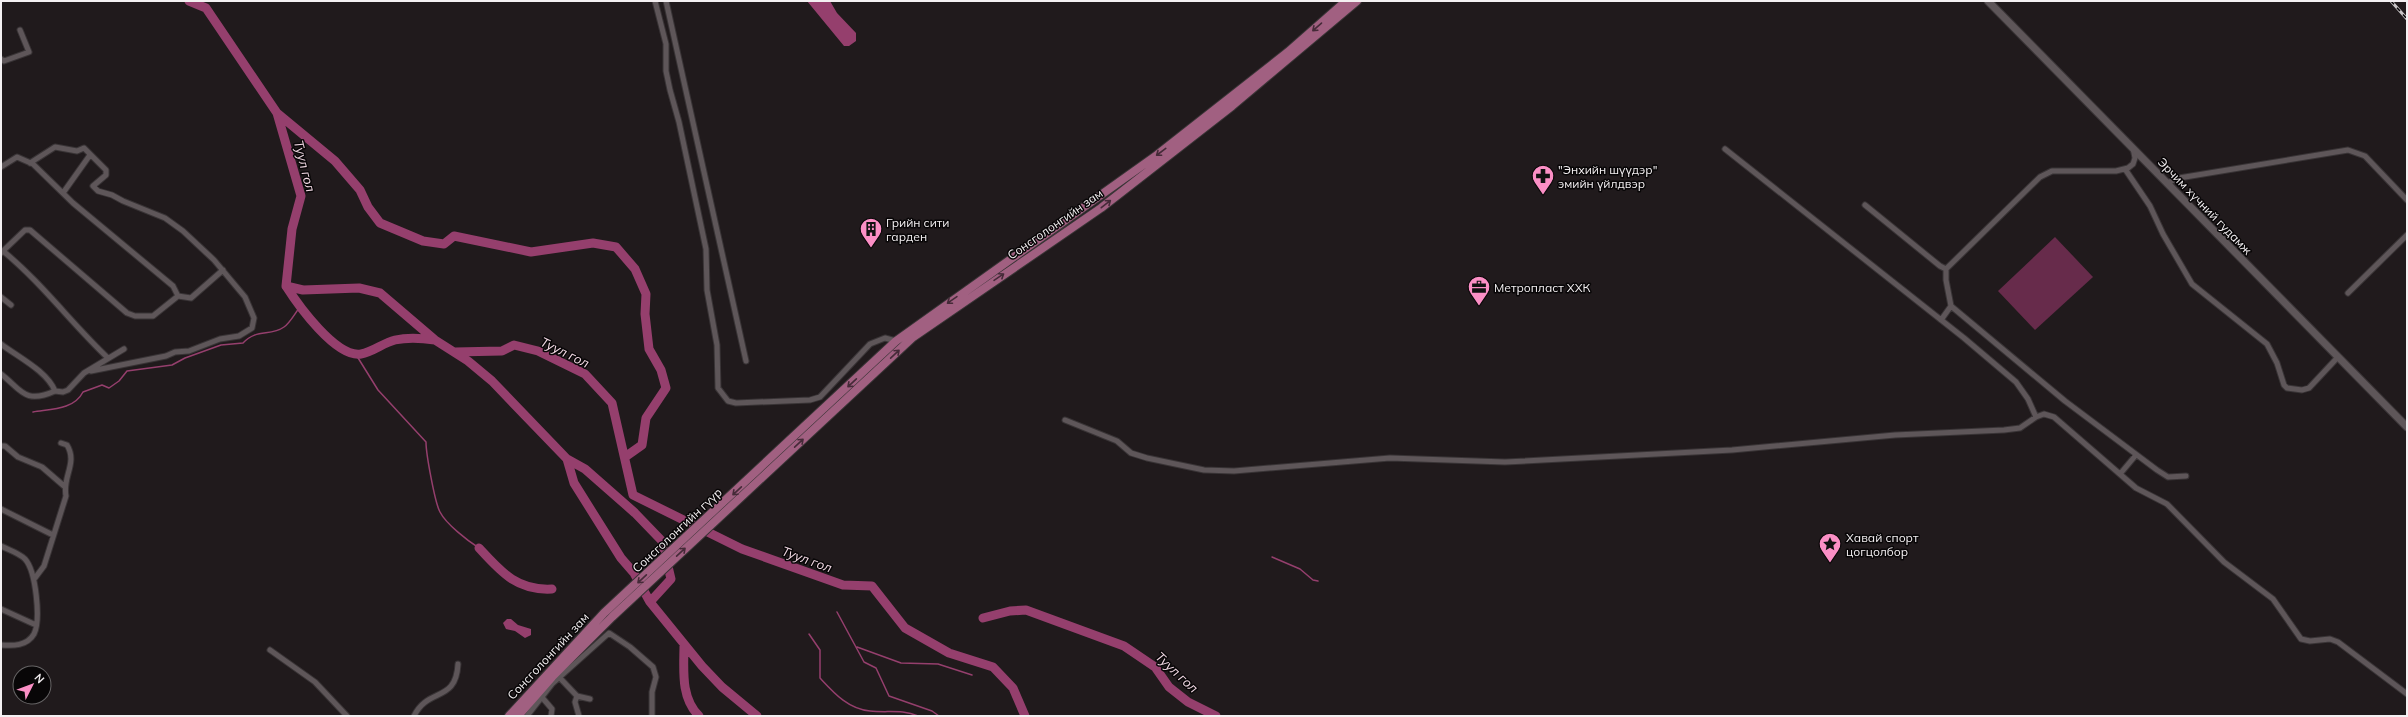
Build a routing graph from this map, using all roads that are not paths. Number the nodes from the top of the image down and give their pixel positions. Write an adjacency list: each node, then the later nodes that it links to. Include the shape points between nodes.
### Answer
1 (655, 1): 28 (street, via 666,44 666,71 706,249 707,290 717,345 716,380 722,395 728,401 736,403 810,400 826,392 870,344 885,338)
2 (666, 1): 33 (street)
3 (1346, 1): 28 (main road, Сонсголонгийн зам, one-way to 28, via 1288,52 1157,155)
4 (1357, 1): 43 (main road, Сонсголонгийн зам, one-way to 4, via 912,338 1101,208 1237,102)
5 (1988, 1): 8 (main road, Эрчим хүчний гудамж)
6 (20, 30): 7 (street, via 29,52 4,61)
7 (1, 59)
8 (2133, 148): 13 (street, via 2134,161); 14 (main road, Эрчим хүчний гудамж)
9 (1725, 149): 27 (street)
10 (90, 155): 11 (street, via 84,148 77,151 55,147); 15 (street); 21 (street, via 106,170 106,175 92,184 98,190 165,218)
11 (30, 162): 12 (street, via 17,157); 15 (street)
12 (1, 167)
13 (2125, 169): 20 (street, via 2052,170 2040,177); 31 (street, via 2150,206 2192,284 2267,344 2284,385 2302,390 2309,388)
14 (2167, 183): 16 (street, via 2179,178 2348,150 2364,156); 31 (main road, Эрчим хүчний гудамж)
15 (63, 193): 23 (street, via 173,286)
16 (2407, 200)
17 (1865, 205): 20 (street)
18 (2407, 235): 22 (street)
19 (2, 252): 23 (street, via 25,230 34,232 127,313 135,316 153,316); 32 (street, via 27,271 78,329)
20 (1946, 269): 26 (street)
21 (223, 270): 23 (street, via 192,298); 34 (street, via 245,297 254,318 252,328 245,334 220,339 189,351)
22 (2348, 293)
23 (178, 296)
24 (1, 297): 25 (street)
25 (10, 305)
26 (1950, 306): 27 (street); 42 (street, via 2065,401)
27 (1941, 320): 37 (street, via 2016,382)
28 (896, 341): 43 (main road, Сонсголонгийн зам, one-way to 43)
29 (1, 344): 36 (street, via 38,372 53,386)
30 (124, 349): 32 (street)
31 (2338, 357): 39 (main road, Эрчим хүчний гудамж)
32 (108, 358): 34 (street)
33 (746, 361)
34 (91, 371): 36 (street, via 84,374 68,390)
35 (1, 374): 36 (street, via 23,394 32,396)
36 (54, 391)
37 (2036, 417): 38 (street, via 2020,428 2012,429 1895,435 1732,450 1505,462 1390,458 1302,466 1204,470 1131,453 1117,441); 44 (street, via 2044,414 2054,416)
38 (1065, 420)
39 (2407, 427)
40 (60, 443): 46 (street, via 67,445 72,460)
41 (1, 446): 46 (street, via 5,446 18,457 42,467)
42 (2136, 455): 44 (street); 45 (street, via 2168,477)
43 (768, 467): 52 (main road, Сонсголонгийн гүүр)
44 (2120, 474): 59 (street, via 2140,491 2167,504 2224,562 2273,599 2301,639 2330,639 2338,642)
45 (2186, 476)
46 (64, 486): 48 (street, via 66,496)
47 (1, 509): 48 (street)
48 (53, 535): 50 (street, via 44,566)
49 (1, 546): 50 (street, via 25,559)
50 (34, 578): 53 (street)
51 (1, 609): 53 (street)
52 (608, 615): 57 (main road, Сонсголонгийн зам); 64 (main road, Сонсголонгийн зам)
53 (36, 625): 54 (street, via 34,634 24,643)
54 (1, 645)
55 (270, 650): 62 (street, via 315,682)
56 (458, 664): 63 (street, via 454,683 446,692 433,696)
57 (556, 678): 58 (main road, Сонсголонгийн зам); 60 (street); 69 (street, via 608,633 630,647 653,668 656,677 652,692)
58 (540, 694): 65 (main road, Сонсголонгийн зам); 66 (street); 67 (street, via 552,709)
59 (2407, 694)
60 (577, 696): 61 (street); 68 (street, via 575,702)
61 (590, 699)
62 (347, 716)
63 (414, 716)
64 (509, 716)
65 (518, 716)
66 (526, 716)
67 (551, 716)
68 (579, 716)
69 (652, 716)

